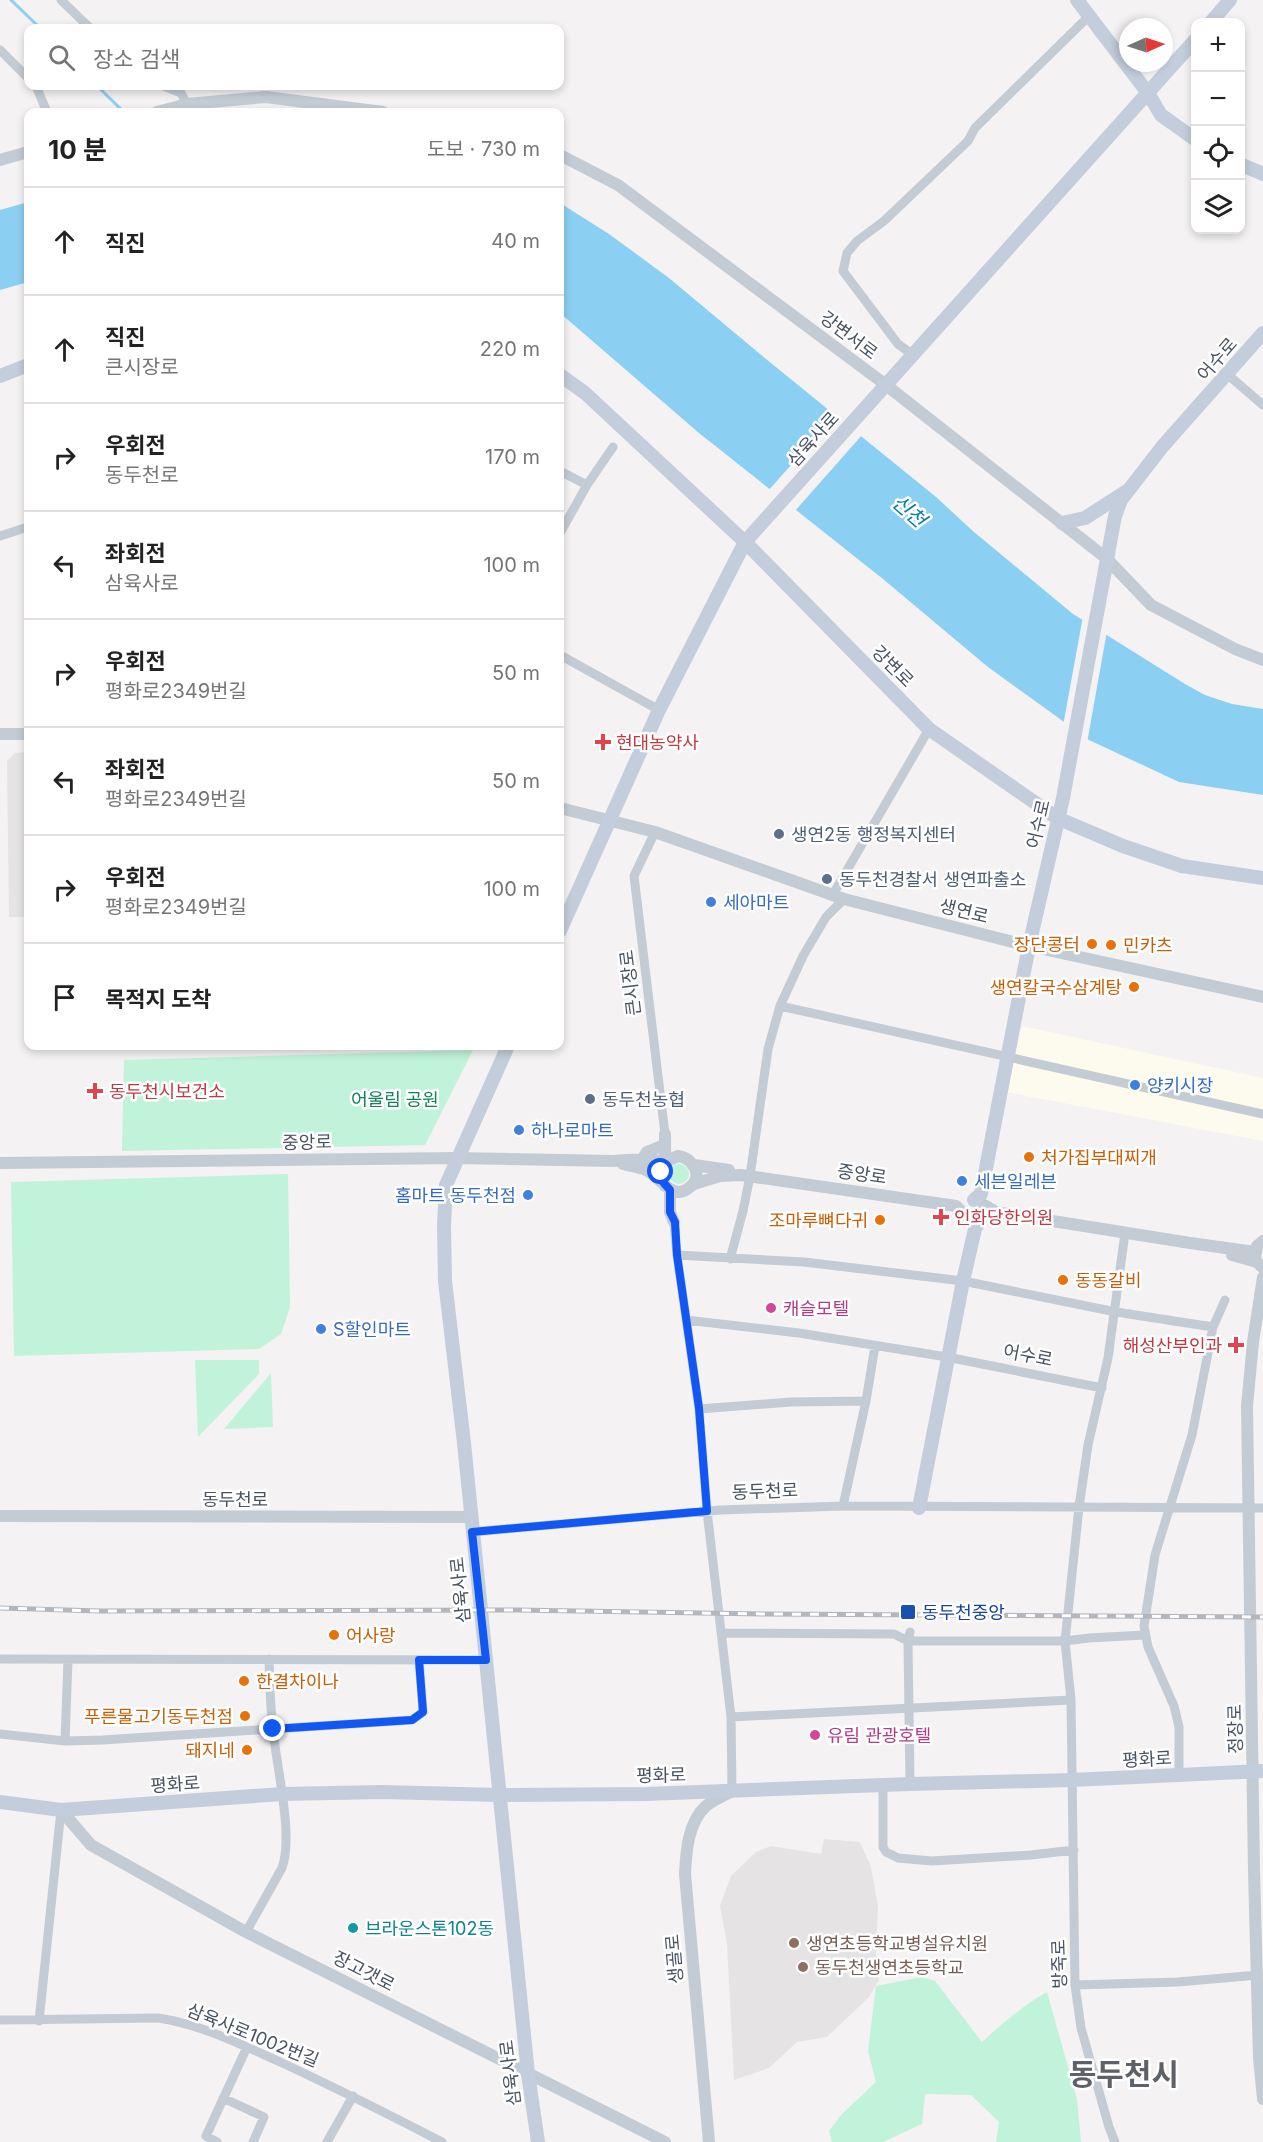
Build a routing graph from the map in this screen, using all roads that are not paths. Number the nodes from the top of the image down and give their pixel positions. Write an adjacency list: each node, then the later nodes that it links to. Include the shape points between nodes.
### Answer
1 (61, 0): 6 (street)
2 (1077, 0): 4 (main road)
3 (1230, 0): 5 (main road)
4 (1088, 17): 12 (main road); 24 (street, via 975,128 968,141 847,253 843,271 898,344)
5 (1214, 18)
6 (86, 24)
7 (1191, 45): 12 (main road, 삼육사로)
8 (0, 50): 9 (street)
9 (24, 74)
10 (38, 90): 14 (street)
11 (174, 90): 13 (street, via 181,93)
12 (1148, 93): 17 (main road, via 1161,115); 24 (main road, 삼육사로)
13 (187, 104): 15 (street); 16 (street, via 266,97)
14 (45, 108)
15 (171, 108)
16 (352, 108)
17 (1191, 136)
18 (24, 153): 20 (street)
19 (564, 157): 29 (street, 강변서로, via 618,185)
20 (0, 160)
21 (1245, 166): 22 (main road)
22 (1263, 174)
23 (1263, 333): 26 (main road, 어수로)
24 (914, 355): 29 (main road, 삼육사로)
25 (24, 367): 27 (main road)
26 (1227, 374): 30 (street); 34 (main road, 어수로)
27 (0, 376)
28 (564, 378): 39 (main road, 강변로)
29 (886, 385): 35 (street, 강변서로); 39 (main road, 삼육사로)
30 (1263, 405)
31 (613, 447): 33 (street)
32 (564, 473): 33 (street)
33 (587, 485): 36 (street)
34 (1129, 490): 35 (main road, via 1085,518); 40 (main road, 어수로, via 1115,516)
35 (1062, 523): 40 (street, 강변서로)
36 (564, 526)
37 (24, 528): 38 (street)
38 (0, 536)
39 (745, 542): 43 (main road, 삼육사로); 44 (main road, 강변로)
40 (1106, 558): 42 (street, via 1151,605); 48 (main road, 어수로)
41 (564, 657): 43 (street)
42 (1263, 660)
43 (659, 710): 49 (main road, 삼육사로)
44 (930, 729): 48 (main road, 강변로); 52 (street)
45 (0, 734): 46 (street)
46 (24, 734)
47 (564, 809): 49 (street, 생연로)
48 (1057, 818): 51 (main road, 강변로, via 1182,866); 54 (main road, 어수로)
49 (610, 820): 50 (street, 생연로); 53 (main road, 삼육사로)
50 (655, 832): 52 (street, 생연로); 60 (street, 큰시장로, via 634,876)
51 (1263, 878)
52 (838, 898): 54 (street, 생연로); 56 (street, via 803,956)
53 (564, 923)
54 (1029, 946): 55 (street, 생연로); 58 (main road, 어수로)
55 (1263, 996)
56 (780, 1006): 58 (street); 68 (street, via 768,1049)
57 (506, 1050): 62 (main road, 삼육사로)
58 (1007, 1056): 59 (street); 71 (main road, 어수로)
59 (1263, 1114)
60 (664, 1139): 61 (street); 63 (street); 65 (street)
61 (678, 1156): 65 (street); 67 (street)
62 (457, 1158): 64 (street, 중앙로); 66 (street, 중앙로); 99 (main road, 삼육사로, via 446,1185 445,1281)
63 (642, 1160): 64 (street); 65 (street)
64 (614, 1161): 70 (street, via 647,1170)
65 (665, 1162): 70 (street, via 663,1182)
66 (0, 1163)
67 (694, 1165): 68 (street); 69 (street)
68 (746, 1175): 69 (street, via 720,1176); 71 (street, 중앙로); 76 (street, via 743,1211)
69 (694, 1184): 70 (street, via 690,1188)
70 (672, 1189): 72 (street)
71 (973, 1210): 73 (street); 79 (main road, 어수로)
72 (675, 1222): 75 (street)
73 (1125, 1233): 77 (street, via 1190,1243); 81 (street)
74 (1263, 1241): 77 (street, via 1257,1246)
75 (677, 1255): 76 (street); 82 (street)
76 (730, 1259): 79 (street, via 804,1262)
77 (1258, 1261)
78 (1263, 1277): 87 (street)
79 (963, 1281): 81 (street); 86 (main road, 어수로)
80 (1226, 1300): 83 (street)
81 (1116, 1312): 83 (street); 88 (street)
82 (686, 1320): 85 (street); 90 (street)
83 (1213, 1327): 94 (street, via 1192,1435)
84 (1263, 1330): 87 (street)
85 (875, 1346): 86 (street); 89 (street)
86 (947, 1357): 88 (street, 어수로); 93 (main road, 어수로)
87 (1252, 1359): 95 (street, 정장로, via 1247,1406)
88 (1102, 1388): 92 (street)
89 (866, 1401): 90 (street); 91 (street)
90 (699, 1408): 97 (street)
91 (843, 1506): 93 (street, 동두천로); 97 (street, 동두천로)
92 (1079, 1507): 93 (street, 동두천로); 94 (street, 동두천로); 104 (street)
93 (919, 1508)
94 (1170, 1508): 95 (street, 동두천로); 102 (street, via 1155,1555)
95 (1249, 1508): 96 (street, 동두천로); 116 (street, 정장로)
96 (1263, 1508)
97 (707, 1511): 100 (street, 동두천로); 101 (street)
98 (0, 1516): 99 (street, 동두천로)
99 (470, 1517): 100 (main road, 삼육사로)
100 (472, 1532): 109 (main road, 삼육사로)
101 (722, 1633): 103 (street); 112 (street)
102 (1146, 1635): 104 (street); 117 (street, via 1179,1727)
103 (909, 1637): 104 (street); 111 (street)
104 (1065, 1641): 110 (street, 방죽로)
105 (0, 1659): 107 (street)
106 (269, 1659): 107 (street); 108 (street); 113 (street)
107 (68, 1660): 115 (street)
108 (419, 1660): 109 (street); 113 (street, via 423,1712 412,1720)
109 (486, 1660): 123 (main road, 삼육사로)
110 (1071, 1700): 111 (street); 118 (street, 방죽로)
111 (908, 1706): 112 (street); 119 (street)
112 (731, 1717): 121 (street)
113 (273, 1729): 115 (street); 122 (street)
114 (0, 1734): 115 (street)
115 (65, 1741)
116 (1258, 1771): 117 (main road, 평화로); 128 (street, 정장로, via 1254,1871)
117 (1179, 1775): 118 (main road, 평화로)
118 (1072, 1780): 119 (main road, 평화로); 126 (street, 방죽로)
119 (910, 1784): 120 (main road, 평화로)
120 (883, 1785): 121 (main road, 평화로); 126 (street, via 883,1847 893,1857 941,1861)
121 (732, 1791): 123 (main road, 평화로); 143 (street, 생골로, via 704,1808 693,1825 685,1874)
122 (282, 1794): 123 (main road, 평화로); 125 (main road, 평화로); 127 (street, via 286,1857)
123 (499, 1795): 133 (main road, 삼육사로)
124 (0, 1802): 125 (main road, 평화로)
125 (61, 1810): 127 (street, 장고갯로, via 91,1845); 131 (street)
126 (1074, 1850): 129 (street, 방죽로)
127 (246, 1932): 133 (street, 장고갯로)
128 (1258, 1975): 129 (street); 136 (street, 정장로)
129 (1076, 1985): 144 (street, 방죽로, via 1081,2028)
130 (0, 2020): 131 (street, 삼육사로1002번길)
131 (39, 2021): 132 (street, 삼육사로1002번길, via 158,2018 179,2021)
132 (247, 2047): 134 (street, 삼육사로1002번길); 135 (street)
133 (528, 2073): 141 (main road, 삼육사로); 142 (street, 장고갯로)
134 (353, 2096): 139 (street); 140 (street, 삼육사로1002번길)
135 (223, 2098): 137 (street, via 206,2136); 138 (street, via 264,2117)
136 (1263, 2099)
137 (217, 2142)
138 (253, 2142)
139 (327, 2142)
140 (442, 2142)
141 (537, 2142)
142 (665, 2142)
143 (709, 2142)
144 (1115, 2142)

